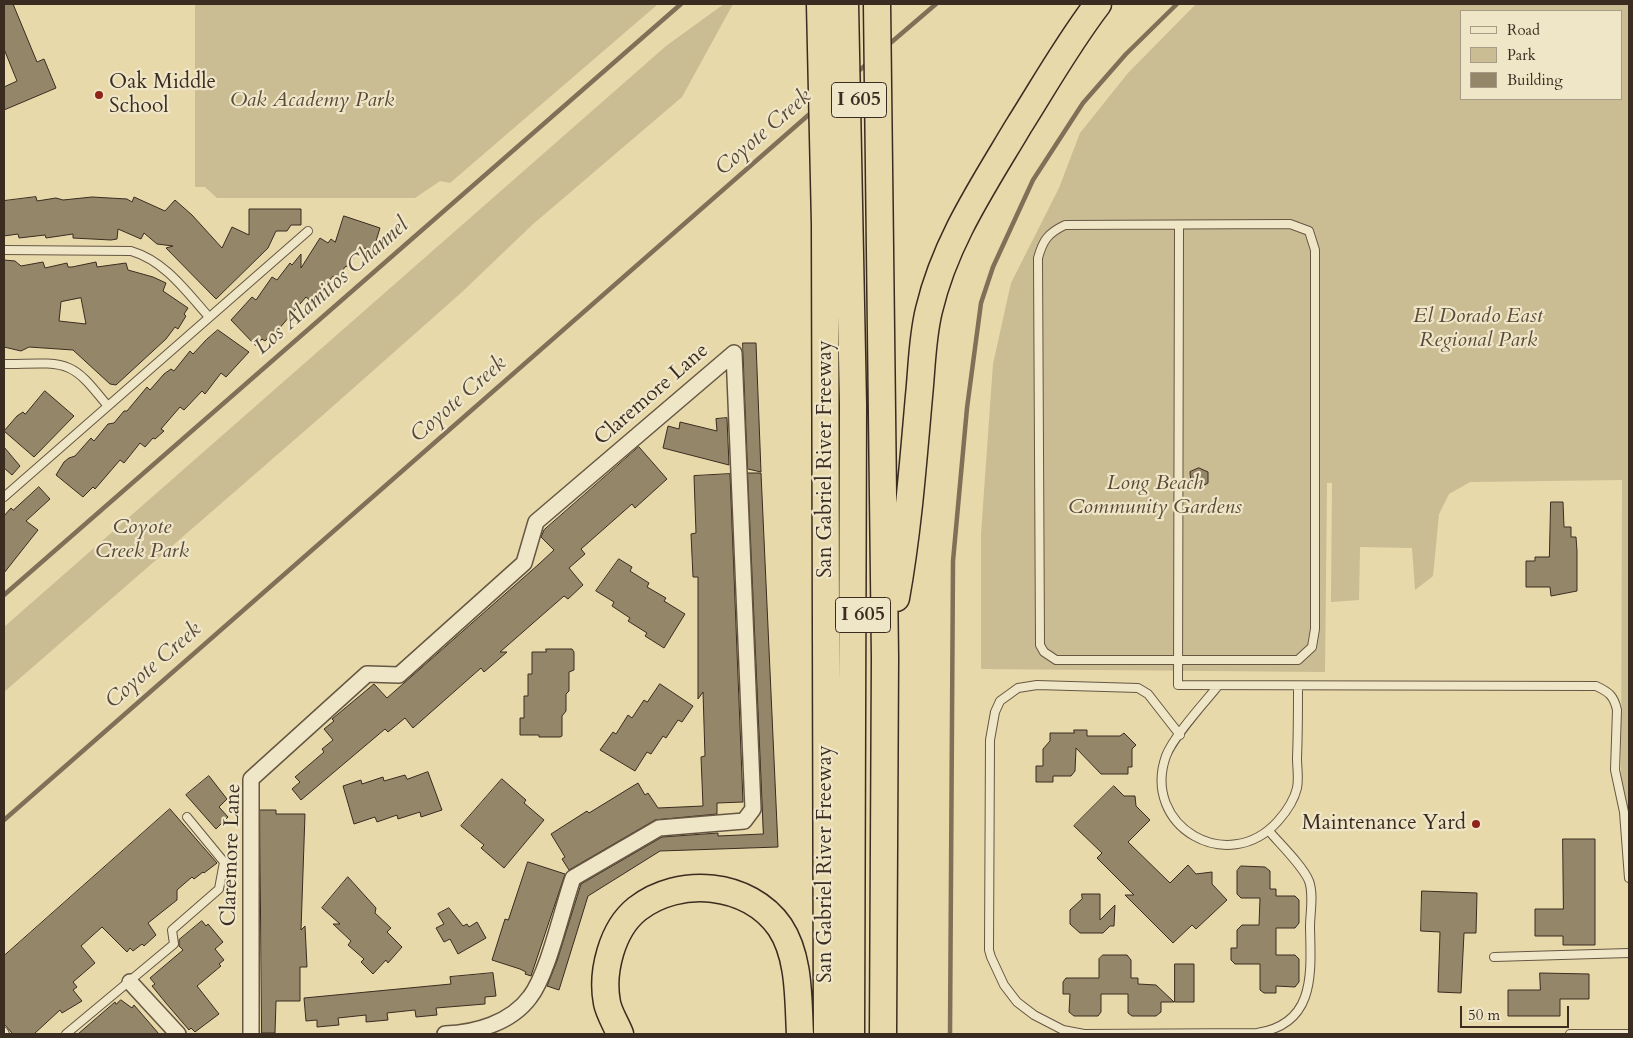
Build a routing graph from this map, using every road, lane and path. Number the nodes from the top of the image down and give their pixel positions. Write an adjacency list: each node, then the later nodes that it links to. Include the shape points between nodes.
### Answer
1 (820, 4): 34 (highway, San Gabriel River Freeway / I 605, via 825,224)
2 (845, 4): 6 (highway, I 605)
3 (857, 4): 6 (highway, I 605)
4 (878, 4): 14 (highway, I 605)
5 (1098, 4): 14 (highway, via 1064,52 974,200 951,242 937,280 928,311 906,545)
6 (855, 200): 35 (highway, I 605); 36 (highway, I 605, via 864,679)
7 (1180, 225): 15 (lane); 15 (lane, via 1290,224 1308,231 1315,250 1315,609 1312,647 1298,660); 15 (lane, via 1065,225 1042,241 1038,258 1040,645 1056,660)
8 (308, 231): 10 (lane)
9 (4, 250): 10 (lane, via 131,251 148,256 162,266)
10 (210, 317): 12 (lane)
11 (4, 364): 12 (lane, via 70,368)
12 (108, 406): 13 (lane)
13 (4, 497)
14 (885, 658): 37 (highway, I 605)
15 (1178, 660): 16 (lane, via 1178,685)
16 (1218, 686): 17 (lane); 18 (lane)
17 (1298, 686): 20 (lane, via 1297,788 1288,809); 21 (lane, via 1596,686 1609,692 1616,701 1617,710 1616,770 1624,812)
18 (1180, 735): 20 (lane, via 1166,754 1162,781 1166,802 1181,826 1198,839 1228,846 1256,840); 20 (lane, via 1148,694 1131,686 1028,686 1010,692 1000,701 990,740 990,950 1004,985 1017,1002 1048,1024 1084,1034 1257,1033 1269,1031 1292,1018 1304,1001 1310,982 1310,890 1306,875)
19 (187, 817): 24 (lane, via 224,862 219,889 172,930 174,944)
20 (1268, 831)
21 (1629, 878)
22 (1629, 953): 23 (lane)
23 (1494, 957)
24 (130, 982): 26 (lane); 27 (street)
25 (607, 1004): 31 (highway); 32 (highway); 33 (highway, via 605,974 609,954 620,930 636,909 662,894 694,887 727,890 755,902 780,927 792,954)
26 (66, 1034)
27 (178, 1034)
28 (252, 1034): 30 (street, Claremore Lane, via 251,779 366,674 399,675 524,563 536,522 734,353 753,809 744,821 659,828 573,878 531,996 516,1013)
29 (445, 1034): 30 (street, Claremore Lane)
30 (470, 1034)
31 (606, 1034)
32 (620, 1034)
33 (800, 1034)
34 (827, 1034)
35 (851, 1034)
36 (862, 1034)
37 (883, 1034)
38 (1570, 1034): 39 (lane)
39 (1629, 1034)

